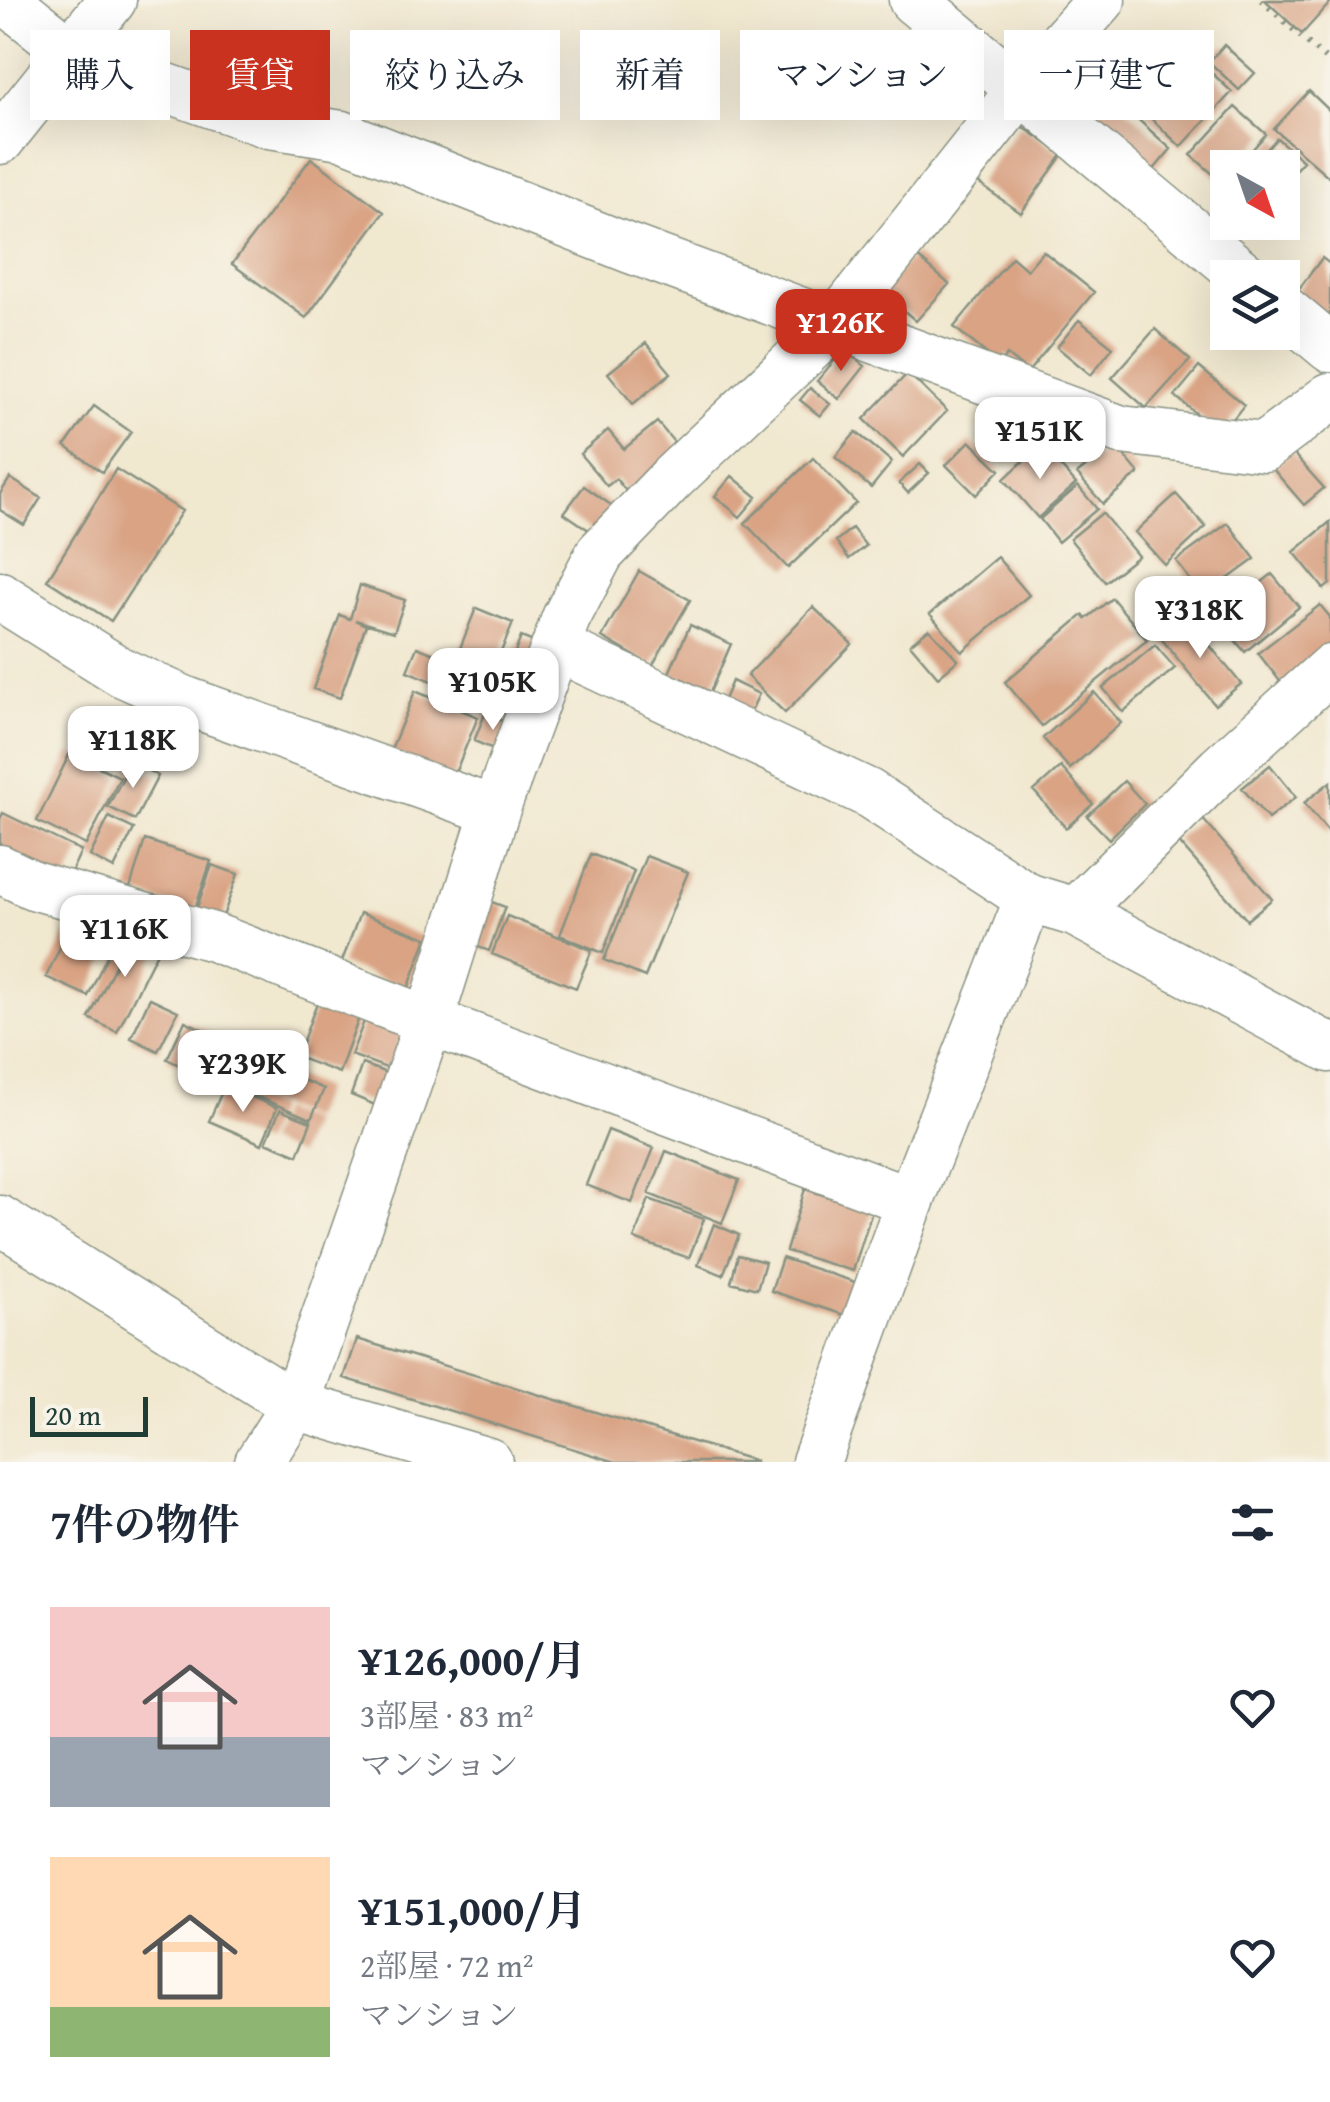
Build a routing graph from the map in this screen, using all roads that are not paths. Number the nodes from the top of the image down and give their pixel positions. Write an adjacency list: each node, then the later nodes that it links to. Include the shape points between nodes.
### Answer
1 (6, 0): 5 (street)
2 (112, 0): 6 (street)
3 (913, 0): 8 (street)
4 (1101, 0): 7 (street)
5 (44, 30)
6 (87, 30)
7 (1074, 30)
8 (1004, 73)
9 (170, 88): 16 (street, via 269,124 342,135)
10 (30, 102): 13 (street)
11 (1004, 111): 16 (street)
12 (1060, 120): 14 (street)
13 (0, 140)
14 (1226, 260)
15 (1300, 323): 17 (street)
16 (835, 324): 18 (street, via 1121,430 1264,448); 20 (street, via 600,553)
17 (1330, 348)
18 (1330, 397)
19 (0, 596): 22 (street, via 121,672 186,701)
20 (557, 647): 22 (street); 24 (street, via 868,792)
21 (1330, 669): 25 (street)
22 (495, 812): 26 (street)
23 (0, 869): 26 (street, via 33,885 212,937)
24 (1029, 898): 25 (street); 28 (street)
25 (1076, 912): 27 (street)
26 (428, 1021): 28 (street); 30 (street)
27 (1330, 1048)
28 (910, 1200): 33 (street)
29 (0, 1220): 30 (street)
30 (295, 1405): 31 (street); 32 (street)
31 (259, 1462)
32 (488, 1462)
33 (816, 1462)

